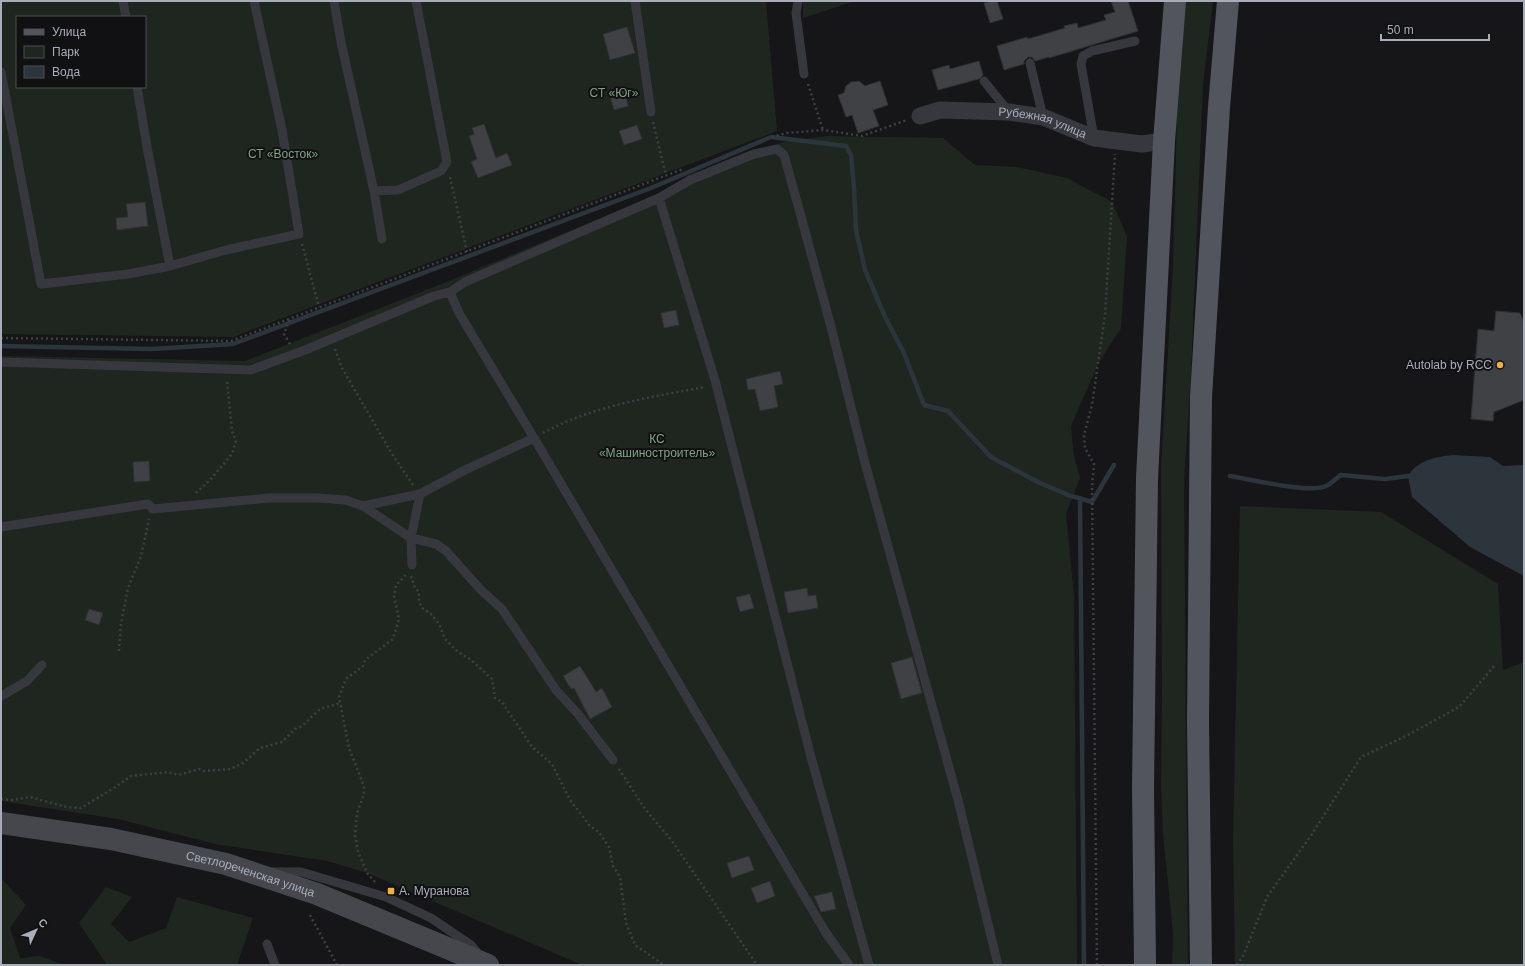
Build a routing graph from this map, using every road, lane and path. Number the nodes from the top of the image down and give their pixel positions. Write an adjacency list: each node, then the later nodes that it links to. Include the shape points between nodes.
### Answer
1 (123, 1): 9 (lane)
2 (254, 1): 30 (lane, via 282,130)
3 (334, 1): 28 (lane)
4 (416, 1): 25 (lane)
5 (635, 1): 16 (lane)
6 (798, 1): 13 (lane, via 796,13)
7 (1175, 1): 24 (main road)
8 (1228, 1): 72 (main road, via 1201,397 1198,722)
9 (126, 16)
10 (1135, 41): 22 (lane, via 1092,50 1083,56 1081,64)
11 (1030, 63): 19 (lane)
12 (1, 72): 33 (lane, via 41,284 128,274)
13 (804, 74): 20 (path)
14 (984, 81): 17 (lane)
15 (137, 88): 33 (lane)
16 (651, 112): 27 (path)
17 (1009, 112): 18 (street, Рубежная улица, via 940,110); 19 (street, Рубежная улица)
18 (920, 116): 20 (path, via 862,136)
19 (1043, 117): 22 (street, Рубежная улица)
20 (823, 130): 21 (path, via 787,133)
21 (768, 138)
22 (1094, 138): 23 (street, Рубежная улица)
23 (1116, 141): 24 (street, Рубежная улица, via 1142,144); 70 (path, via 1105,314 1092,405 1084,435 1085,448 1094,464 1092,492)
24 (1164, 141): 71 (main road, via 1147,478 1143,788)
25 (447, 162): 28 (lane, via 441,171 398,190); 32 (path)
26 (686, 168): 27 (path)
27 (666, 176): 32 (path)
28 (374, 191): 31 (lane)
29 (659, 198): 34 (lane, via 472,279); 42 (lane); 69 (lane, via 690,180 754,154 777,149 784,156 956,793)
30 (300, 234): 33 (lane, via 226,250); 35 (path)
31 (382, 239)
32 (467, 252): 35 (path)
33 (170, 266)
34 (450, 292): 39 (lane); 43 (lane, via 459,313)
35 (319, 307): 36 (path)
36 (290, 318): 37 (path); 38 (path, via 231,341)
37 (286, 328)
38 (1, 338)
39 (330, 338): 41 (lane, via 251,370); 44 (path, via 342,368 392,454)
40 (1, 362): 41 (lane)
41 (227, 369): 45 (path, via 232,431 236,441 228,459)
42 (717, 384): 43 (path, via 578,416); 68 (lane, via 811,757)
43 (534, 438): 44 (lane); 67 (lane, via 822,926)
44 (420, 494): 46 (lane); 49 (lane)
45 (186, 506): 46 (lane, via 269,498 346,500); 47 (lane)
46 (363, 506): 49 (lane)
47 (153, 509): 48 (lane, via 148,504); 51 (path, via 128,588)
48 (1, 527)
49 (411, 538): 50 (lane); 56 (lane, via 436,544 446,551 502,609 556,690 578,714)
50 (412, 565)
51 (119, 651)
52 (1496, 664): 73 (path, via 1459,708 1361,757 1312,834 1267,897)
53 (42, 665): 54 (lane, via 27,681)
54 (1, 696)
55 (340, 703): 57 (path, via 320,709 282,742 260,748 243,763 230,769 199,769 179,775 168,772 131,776 81,808 66,807 30,797); 59 (path, via 349,748 364,786 364,794 357,813 356,841 367,872); 65 (path, via 346,679 363,666 365,660 393,639 399,619 394,596 396,585 409,570 419,592 422,608 435,619 445,639 492,679 495,698 502,702 532,747 552,764 570,800 609,847 613,866 620,878 626,923 635,945)
56 (612, 760): 66 (path, via 645,809 672,841)
57 (1, 799)
58 (1, 823): 64 (main road, Светлореченская улица, via 111,839 226,864 317,894)
59 (379, 887)
60 (310, 916): 63 (path)
61 (267, 944): 62 (lane)
62 (275, 965)
63 (337, 965)
64 (488, 965)
65 (664, 965)
66 (757, 965)
67 (849, 965)
68 (869, 965)
69 (998, 965)
70 (1097, 965)
71 (1145, 965)
72 (1201, 965)
73 (1237, 965)

